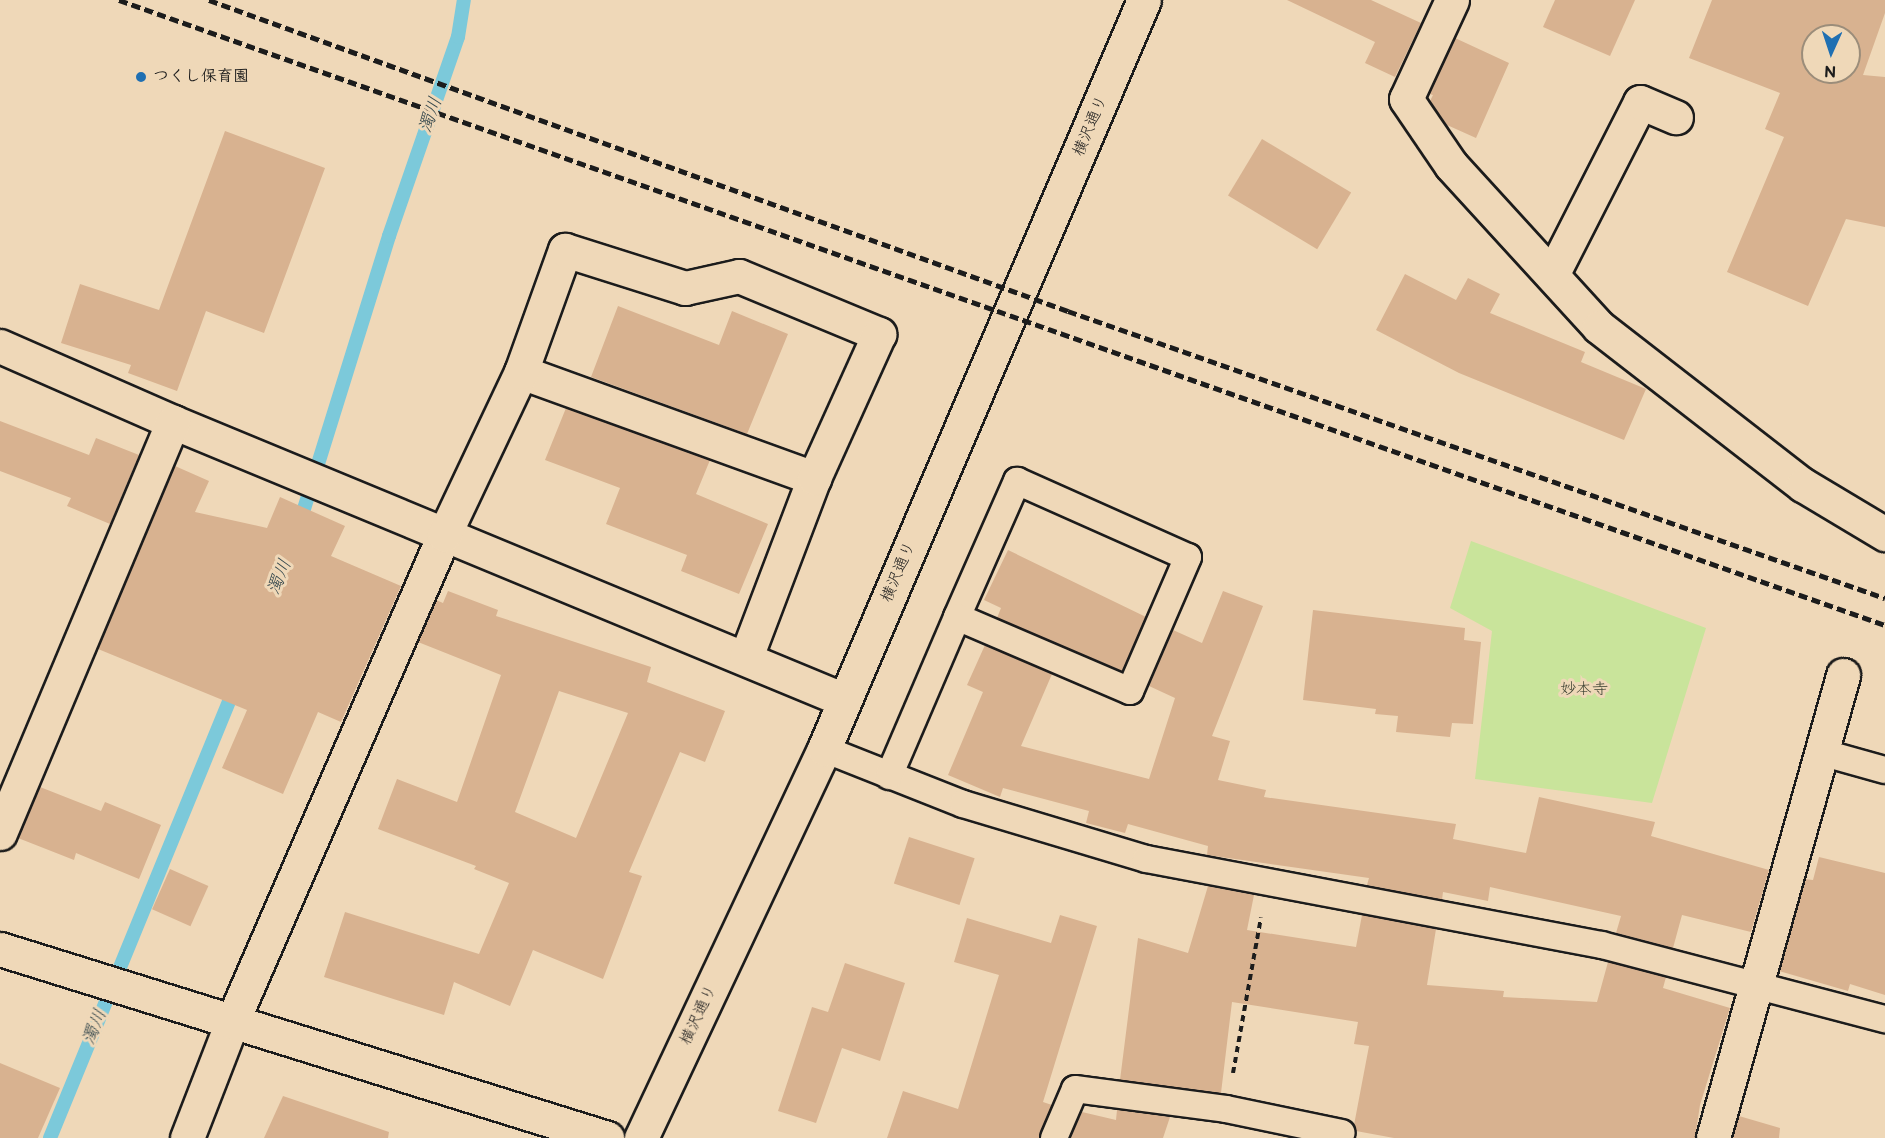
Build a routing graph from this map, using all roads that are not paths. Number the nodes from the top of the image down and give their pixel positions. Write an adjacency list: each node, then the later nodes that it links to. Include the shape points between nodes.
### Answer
1 (1143, 0): 14 (street, 横沢通り)
2 (1452, 0): 4 (street, via 1406,99 1451,165)
3 (1676, 117): 4 (street, via 1640,102)
4 (1552, 275): 9 (street, via 1618,341 1803,485)
5 (0, 346): 7 (street)
6 (521, 372): 8 (street); 8 (street, via 565,250 685,288 738,276 879,334); 10 (street)
7 (173, 422): 10 (street); 19 (street)
8 (814, 478): 12 (street)
9 (1885, 534)
10 (444, 535): 12 (street); 23 (street)
11 (957, 617): 11 (lane, via 1017,481 1188,557 1130,691); 18 (lane)
12 (746, 657): 14 (street)
13 (1844, 675): 16 (street)
14 (844, 700): 15 (street, 横沢通り)
15 (824, 748): 18 (lane); 27 (street, 横沢通り)
16 (1824, 753): 17 (lane); 21 (street)
17 (1885, 770)
18 (889, 776): 21 (lane, via 963,804 1146,859 1602,945)
19 (0, 833)
20 (0, 950): 23 (street)
21 (1757, 984): 22 (lane); 29 (street)
22 (1885, 1019)
23 (232, 1022): 25 (street); 26 (street)
24 (1342, 1134): 28 (lane, via 1226,1109 1075,1089)
25 (188, 1138)
26 (607, 1138)
27 (641, 1138)
28 (1054, 1138)
29 (1713, 1138)

